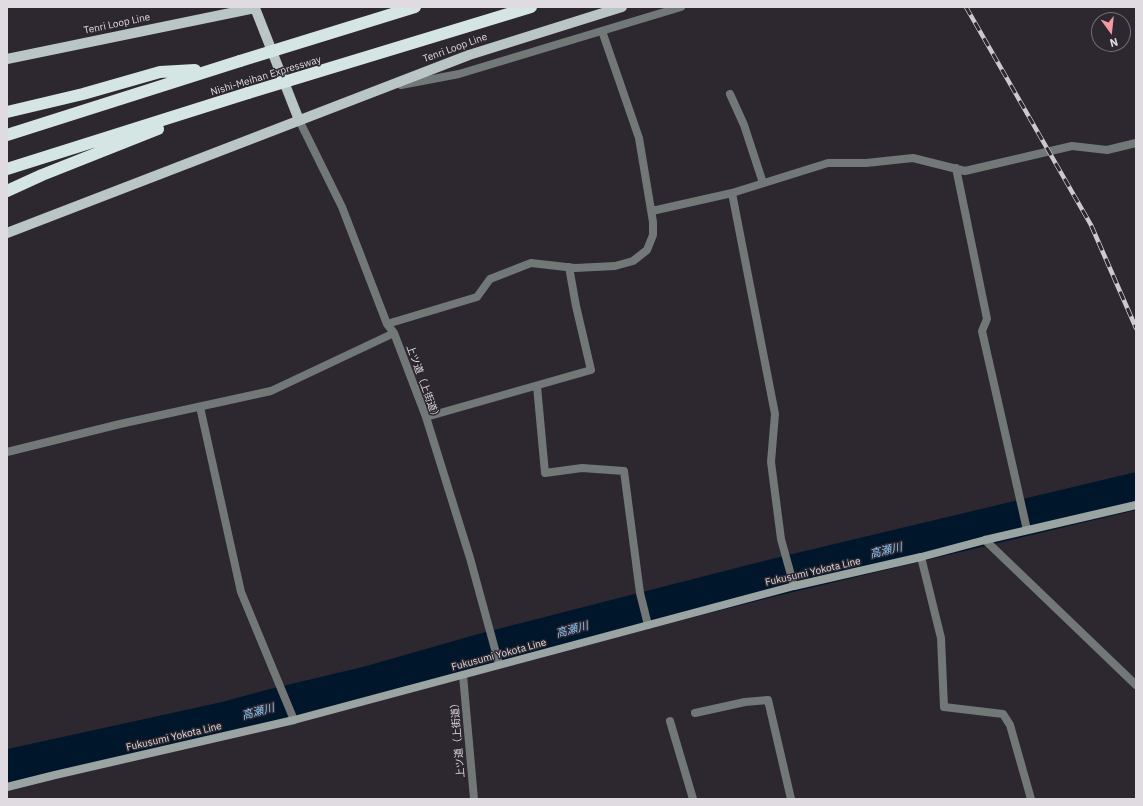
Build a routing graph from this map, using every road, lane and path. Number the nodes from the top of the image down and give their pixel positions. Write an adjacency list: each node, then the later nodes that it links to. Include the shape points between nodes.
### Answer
1 (257, 7): 7 (main road, Tenri Loop Line); 13 (main road, Tenri Loop Line)
2 (415, 7): 8 (highway, bridge)
3 (532, 7): 11 (highway, Nishi-Meihan Expressway, bridge)
4 (622, 7): 9 (main road, Tenri Loop Line, via 469,55)
5 (681, 7): 6 (street)
6 (602, 31): 9 (street, via 459,74); 21 (street, via 639,138)
7 (7, 59)
8 (212, 70): 12 (highway, via 160,72); 14 (highway)
9 (384, 88): 13 (main road, Tenri Loop Line)
10 (730, 94): 18 (street, via 744,125)
11 (216, 103): 17 (highway, Nishi-Meihan Expressway); 19 (highway)
12 (7, 112)
13 (298, 120): 22 (main road, Tenri Loop Line); 24 (street, 上ツ道（上街道）, via 342,207)
14 (7, 135)
15 (1136, 143): 16 (street, via 1107,150 1072,146 965,171)
16 (956, 168): 18 (street, via 913,158 866,163 828,163); 31 (street, via 988,319 982,331)
17 (7, 169)
18 (763, 183): 20 (street)
19 (7, 191)
20 (732, 192): 21 (street); 34 (street, via 775,414 771,462 781,539)
21 (652, 211): 23 (street, via 654,235 647,250 633,261 615,266)
22 (7, 233)
23 (569, 267): 24 (street, via 531,263 490,279 477,297); 26 (street, via 591,370)
24 (388, 324): 25 (street, 上ツ道（上街道）)
25 (394, 333): 27 (street, via 271,391); 28 (street, 上ツ道（上街道）)
26 (537, 386): 28 (street); 35 (street, via 545,474 582,468 624,471 640,593)
27 (200, 407): 29 (street); 40 (street, via 241,592)
28 (426, 417): 36 (street, 上ツ道（上街道）, via 470,558)
29 (7, 452)
30 (1136, 505): 31 (main road, Fukusumi Yokota Line)
31 (1027, 530): 32 (main road, Fukusumi Yokota Line)
32 (985, 540): 33 (main road, Fukusumi Yokota Line); 38 (street)
33 (920, 557): 34 (main road, Fukusumi Yokota Line); 46 (street, via 940,638 944,707 1002,714 1010,725)
34 (794, 586): 35 (main road, Fukusumi Yokota Line)
35 (648, 625): 36 (main road, Fukusumi Yokota Line)
36 (499, 664): 37 (main road, Fukusumi Yokota Line)
37 (463, 675): 40 (main road, Fukusumi Yokota Line); 43 (street, 上ツ道（上街道）)
38 (1136, 685)
39 (695, 713): 45 (street, via 745,702 768,700)
40 (294, 720): 42 (main road, Fukusumi Yokota Line)
41 (670, 721): 44 (street)
42 (7, 788)
43 (474, 799)
44 (693, 799)
45 (791, 799)
46 (1030, 799)

